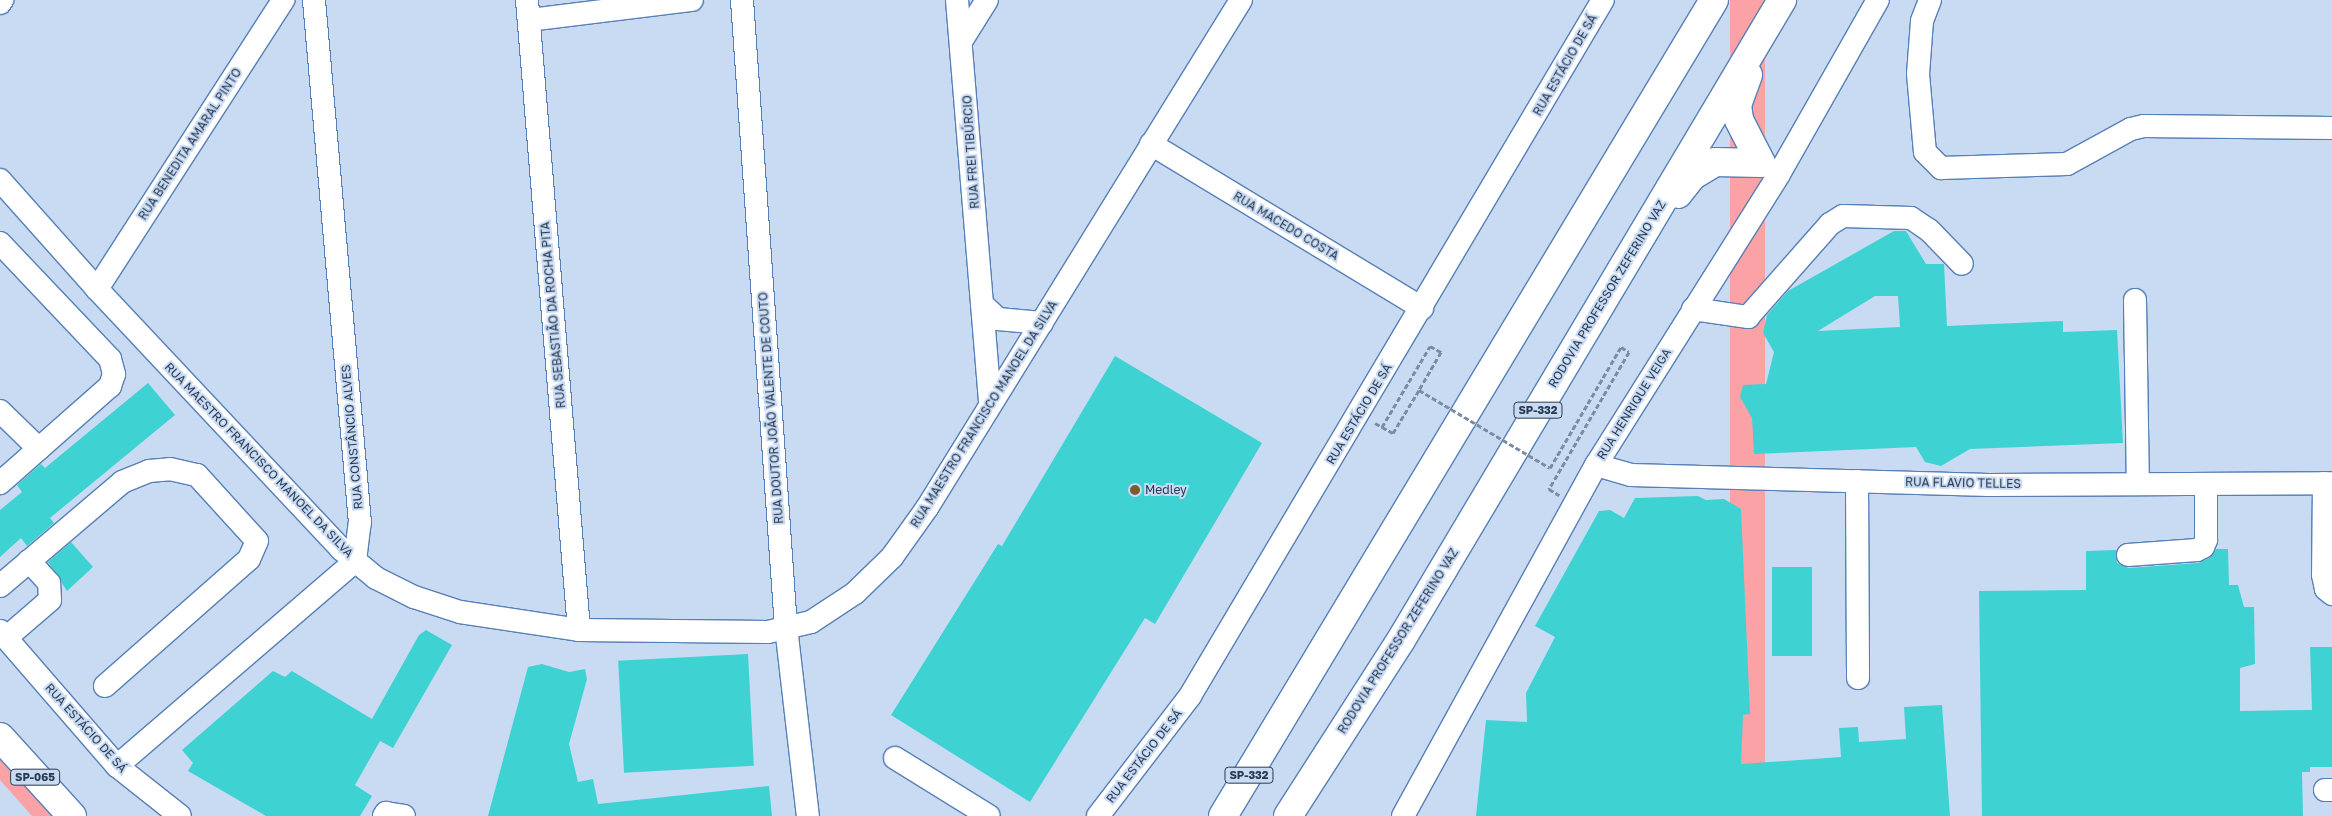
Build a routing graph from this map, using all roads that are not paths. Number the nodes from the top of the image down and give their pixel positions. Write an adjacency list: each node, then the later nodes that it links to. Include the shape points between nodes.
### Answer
1 (282, 0): 23 (street, RUA BENEDITA AMARAL PINTO)
2 (314, 0): 40 (street, RUA CONSTÂNCIO ALVES, via 360,523)
3 (692, 0): 14 (street)
4 (742, 0): 43 (street, RUA DOUTOR JOÃO VALENTE DE COUTO)
5 (957, 0): 15 (street, RUA FREI TIBÚRCIO)
6 (987, 0): 15 (street)
7 (1241, 0): 17 (street, RUA MAESTRO FRANCISCO MANOEL DA SILVA)
8 (1603, 0): 26 (street, RUA ESTÁCIO DE SÁ)
9 (1714, 0): 49 (highway, SP-332)
10 (1782, 0): 22 (highway, RODOVIA PROFESSOR ZEFERINO VAZ / SP-332)
11 (1786, 0): 18 (highway, via 1742,88 1737,105 1744,135)
12 (1878, 0): 18 (street, RUA HENRIQUE VEIGA)
13 (1930, 0): 16 (street, via 1922,21 1918,74 1925,152 1941,168 2067,164 2131,129 2144,126)
14 (528, 10): 44 (street, RUA SEBASTIÃO DA ROCHA PITA)
15 (962, 40): 25 (street, RUA FREI TIBÚRCIO)
16 (2332, 128)
17 (1151, 144): 26 (street, RUA MACEDO COSTA); 28 (street, RUA MAESTRO FRANCISCO MANOEL DA SILVA)
18 (1770, 169): 22 (highway, via 1715,162 1692,176); 27 (street, RUA HENRIQUE VEIGA)
19 (0, 180): 23 (street, RUA MAESTRO FRANCISCO MANOEL DA SILVA)
20 (0, 243): 31 (street, via 110,360 114,374 110,386)
21 (1962, 264): 27 (street, via 1929,230 1911,218 1843,216 1830,224 1748,317)
22 (1611, 286): 46 (highway, RODOVIA PROFESSOR ZEFERINO VAZ / SP-332)
23 (97, 289): 40 (street, RUA MAESTRO FRANCISCO MANOEL DA SILVA)
24 (2135, 300): 36 (street)
25 (982, 304): 28 (street, via 998,319); 29 (street, RUA FREI TIBÚRCIO)
26 (1422, 308): 59 (street, RUA ESTÁCIO DE SÁ, via 1190,696)
27 (1693, 309): 32 (street, RUA HENRIQUE VEIGA)
28 (1042, 323): 29 (street, RUA MAESTRO FRANCISCO MANOEL DA SILVA)
29 (990, 404): 43 (street, RUA MAESTRO FRANCISCO MANOEL DA SILVA, via 927,508 892,557 856,593 811,622)
30 (0, 411): 31 (street)
31 (39, 449): 34 (street)
32 (1596, 465): 33 (street, RUA FLAVIO TELLES, via 1631,475); 64 (street, RUA HENRIQUE VEIGA)
33 (1857, 481): 36 (street, RUA FLAVIO TELLES); 47 (street)
34 (0, 483)
35 (2328, 483): 37 (street, RUA FLAVIO TELLES); 42 (street, via 2323,575 2326,589)
36 (2138, 484): 37 (street, RUA FLAVIO TELLES)
37 (2206, 484): 38 (street, via 2206,540 2203,547)
38 (2128, 555)
39 (29, 561): 41 (street); 45 (street, via 49,583 50,600); 48 (street, via 122,482 149,471 170,469 197,475 257,541 249,560)
40 (355, 561): 44 (street, RUA MAESTRO FRANCISCO MANOEL DA SILVA, via 376,578 407,594 450,609); 52 (street)
41 (0, 586)
42 (2332, 594)
43 (786, 627): 44 (street, RUA MAESTRO FRANCISCO MANOEL DA SILVA, via 768,632); 57 (street, RUA DOUTOR JOÃO VALENTE DE COUTO)
44 (579, 630)
45 (3, 635): 52 (street, RUA ESTÁCIO DE SÁ)
46 (1401, 640): 62 (highway, RODOVIA PROFESSOR ZEFERINO VAZ / SP-332); 63 (highway)
47 (1858, 678)
48 (106, 686)
49 (1275, 734): 60 (highway); 61 (highway, SP-332)
50 (0, 738): 53 (highway)
51 (894, 758): 58 (street)
52 (117, 766): 54 (street, RUA ESTÁCIO DE SÁ)
53 (71, 816)
54 (180, 816)
55 (384, 816): 56 (street, via 386,813)
56 (404, 816)
57 (808, 816)
58 (988, 816)
59 (1098, 816)
60 (1208, 816)
61 (1223, 816)
62 (1288, 816)
63 (1307, 816)
64 (1403, 816)

